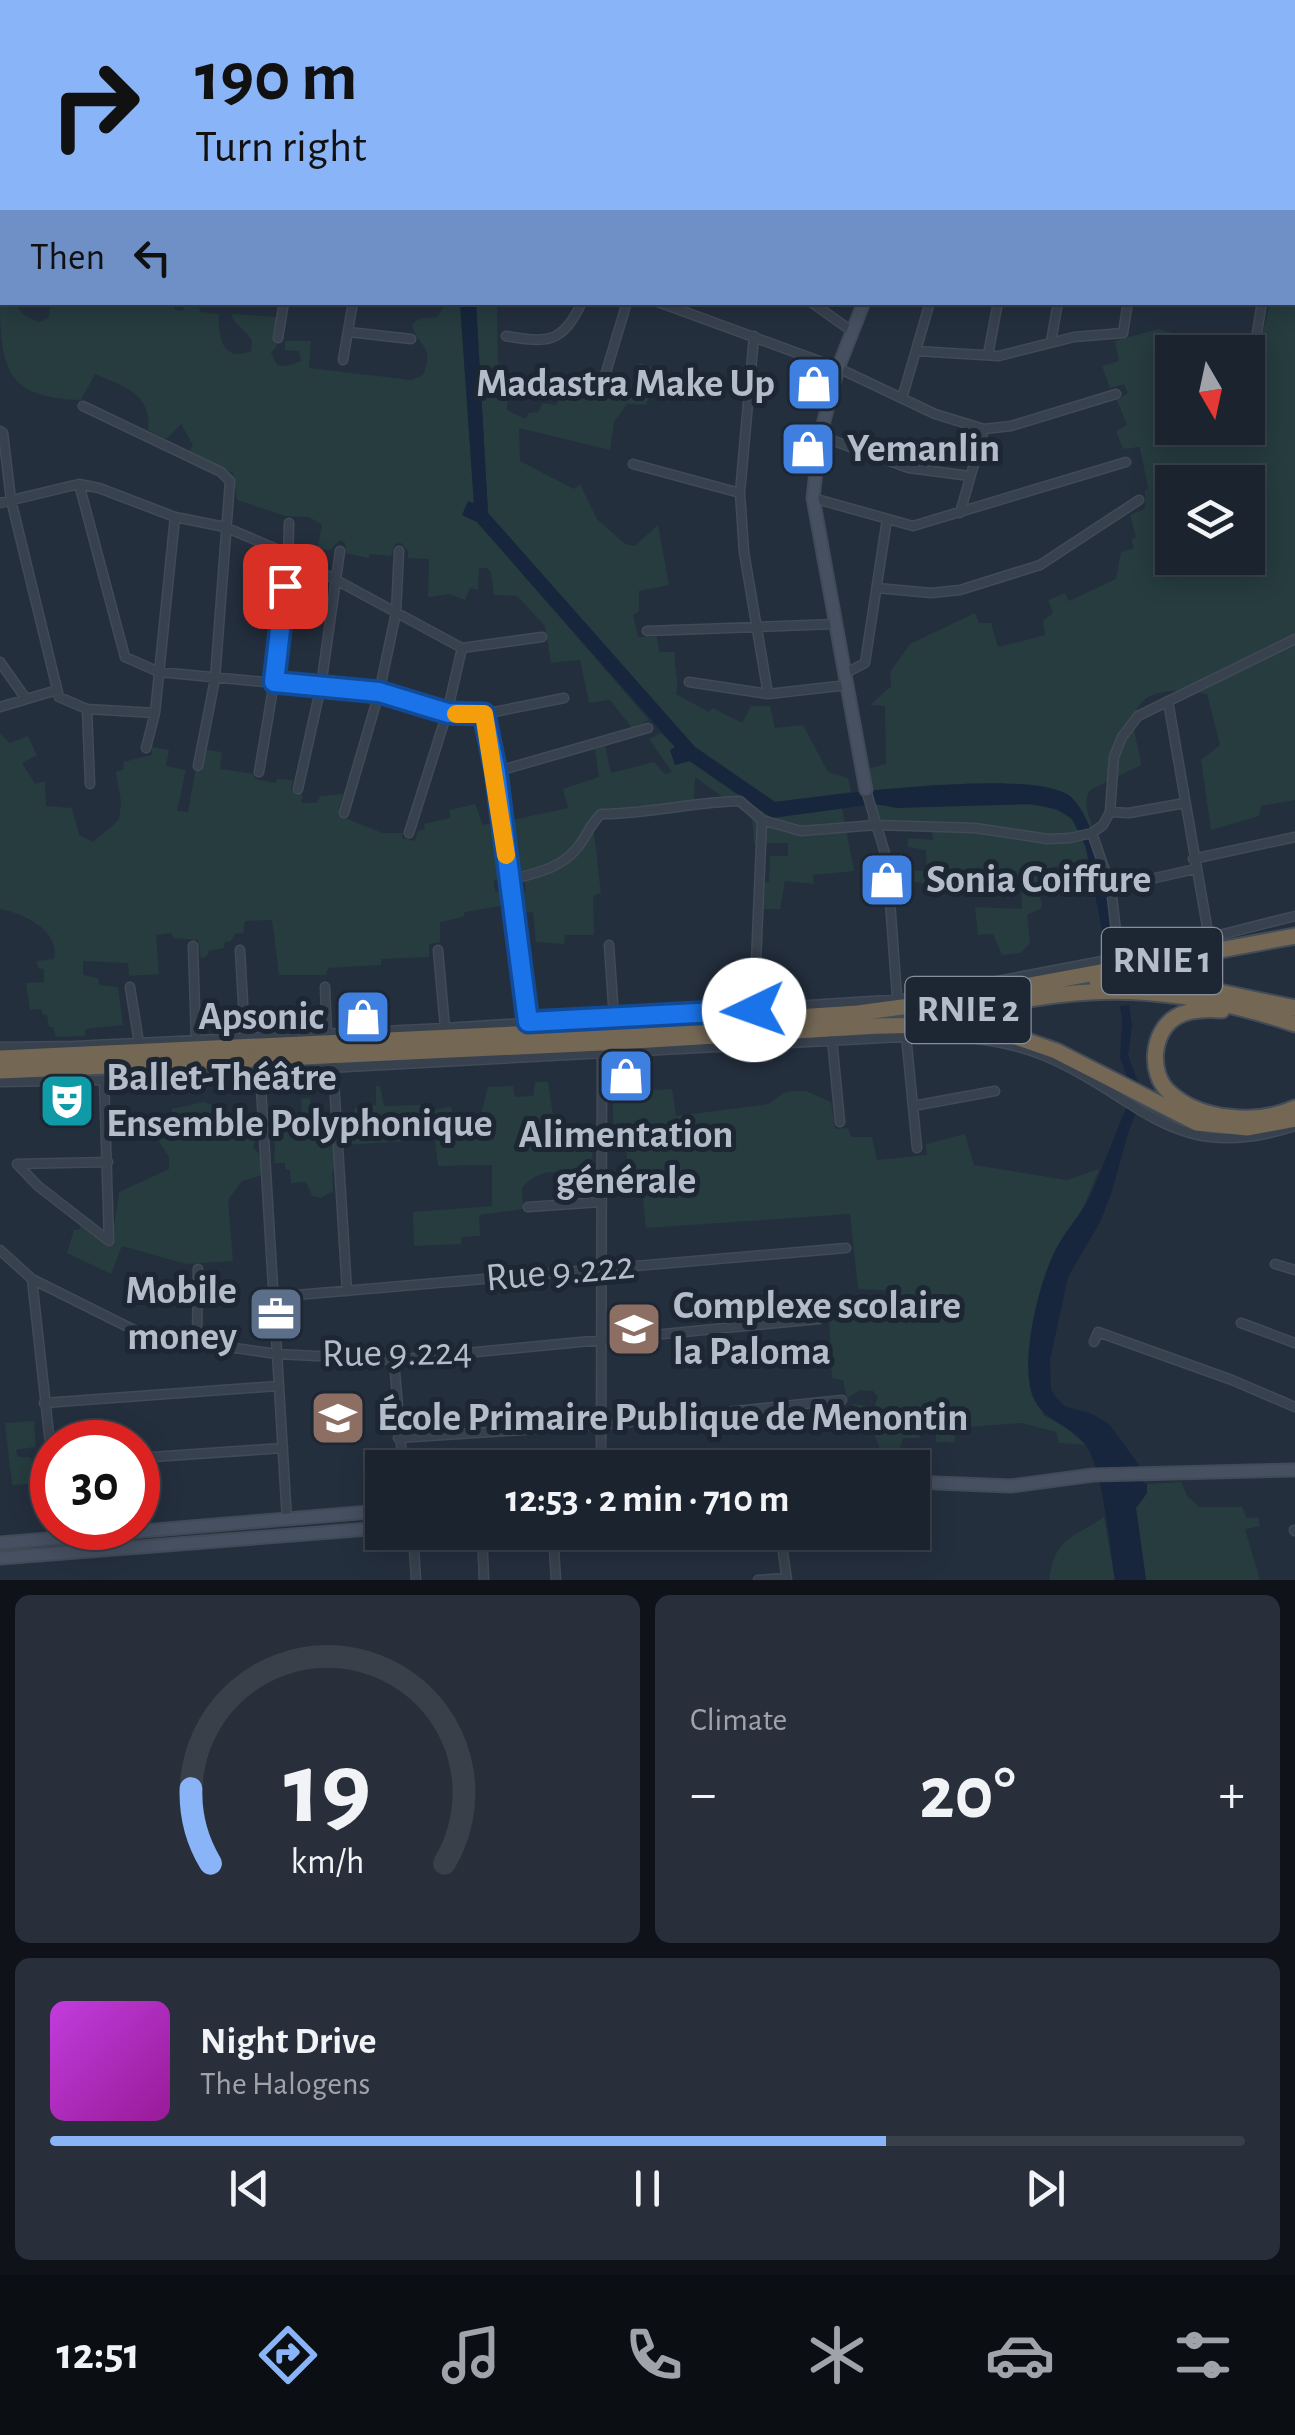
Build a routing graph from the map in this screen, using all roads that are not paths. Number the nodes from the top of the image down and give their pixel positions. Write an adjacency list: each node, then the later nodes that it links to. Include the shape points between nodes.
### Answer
1 (284, 305): 18 (street)
2 (353, 305): 13 (street)
3 (580, 305): 16 (street, via 552,339)
4 (625, 305): 25 (street)
5 (666, 305): 17 (street)
6 (815, 305): 14 (street)
7 (863, 305): 14 (street)
8 (929, 305): 21 (street)
9 (997, 305): 22 (street)
10 (1057, 305): 20 (street)
11 (1128, 305): 20 (street, via 1123,333)
12 (1262, 305): 15 (street)
13 (349, 332): 19 (street); 23 (street)
14 (853, 332): 24 (street)
15 (1257, 335)
16 (506, 336)
17 (754, 336): 24 (street); 36 (street)
18 (278, 338)
19 (411, 339)
20 (1051, 342): 22 (street)
21 (916, 351): 22 (street); 27 (street)
22 (988, 355)
23 (344, 360)
24 (838, 368): 27 (street); 31 (street)
25 (600, 389)
26 (1116, 394): 29 (street)
27 (903, 396): 29 (street)
28 (83, 406): 45 (street, via 226,475 231,490)
29 (984, 429): 34 (street)
30 (0, 432): 38 (street)
31 (820, 436): 34 (street, via 909,468); 37 (street)
32 (1126, 462): 41 (street)
33 (633, 464): 36 (street)
34 (970, 476): 41 (street)
35 (79, 484): 38 (street); 42 (street); 59 (street, via 126,656)
36 (740, 493): 53 (street)
37 (813, 498): 43 (street); 52 (street)
38 (11, 500): 40 (street); 65 (street)
39 (1139, 500): 50 (street, via 1040,565 960,590)
40 (0, 503)
41 (960, 512): 43 (street, via 913,526)
42 (176, 517): 45 (street); 59 (street)
43 (886, 519): 50 (street)
44 (288, 523): 48 (street)
45 (225, 527): 48 (street); 60 (street)
46 (340, 551): 49 (street)
47 (399, 551): 51 (street)
48 (288, 554): 49 (street); 62 (street)
49 (336, 578): 51 (street); 64 (street)
50 (878, 588): 61 (street, via 864,662)
51 (396, 613): 57 (street); 66 (street)
52 (835, 624): 53 (street); 61 (street)
53 (759, 627): 54 (street); 67 (street)
54 (648, 631)
55 (542, 637): 57 (street)
56 (1295, 638): 70 (street)
57 (462, 648): 74 (street)
58 (0, 662): 69 (street)
59 (159, 672): 60 (street); 73 (street)
60 (214, 679): 62 (street); 78 (street)
61 (846, 679): 67 (street); 83 (street)
62 (274, 682): 64 (street); 79 (street)
63 (689, 682): 67 (street)
64 (320, 686): 66 (street); 82 (street)
65 (57, 690): 69 (street); 72 (street)
66 (379, 692): 74 (street); 86 (street)
67 (768, 694)
68 (564, 698): 75 (street)
69 (26, 699): 71 (street)
70 (1168, 702): 84 (street); 85 (street, via 1138,716 1122,737)
71 (0, 707)
72 (87, 708): 73 (street); 81 (street)
73 (156, 713): 77 (street)
74 (448, 713): 75 (street); 89 (street)
75 (484, 714): 80 (street)
76 (648, 728): 80 (street)
77 (146, 748)
78 (198, 766)
79 (258, 772)
80 (496, 772): 94 (street)
81 (90, 784)
82 (298, 790)
83 (866, 790): 88 (street)
84 (1185, 803): 85 (street); 92 (street)
85 (1110, 812): 90 (street)
86 (344, 813)
87 (762, 820): 88 (street, via 801,832); 94 (street, via 740,802 601,814 577,849 547,870); 109 (street)
88 (876, 825): 90 (street, via 975,828 1048,839); 107 (street, via 887,860)
89 (410, 833)
90 (1092, 833): 95 (street)
91 (1295, 837): 92 (street)
92 (1193, 859): 93 (street)
93 (1195, 870): 95 (street); 98 (street)
94 (509, 880): 112 (street)
95 (1111, 888): 103 (street)
96 (1295, 916): 98 (street)
97 (1295, 936): 104 (highway, RNIE 1)
98 (1209, 938): 103 (street)
99 (193, 946): 121 (street)
100 (609, 946): 111 (street)
101 (240, 950): 118 (street)
102 (438, 950): 115 (street)
103 (1119, 957): 107 (street)
104 (1053, 982): 108 (highway, RNIE 2 / RNIE 2, via 1192,986); 125 (highway, RNIE 1, via 830,1016)
105 (130, 986): 122 (street)
106 (325, 987): 116 (street)
107 (898, 997): 109 (street)
108 (1295, 1008)
109 (754, 1010): 111 (street)
110 (1260, 1012): 113 (highway, RNIE 2 / RNIE 2); 114 (highway, RNIE 2 / RNIE 2, via 1179,996 1091,992); 133 (highway, via 1184,1013 1164,1027 1156,1062 1163,1084 1206,1112 1272,1116)
111 (614, 1018): 112 (street)
112 (528, 1022): 115 (street)
113 (1295, 1024)
114 (877, 1026): 119 (highway); 128 (highway); 135 (highway, via 992,1031 1056,1051 1197,1123 1248,1128)
115 (446, 1028): 116 (street)
116 (327, 1034): 118 (street)
117 (906, 1036): 119 (street); 132 (street); 135 (street, via 976,1038 1021,1048 1074,1070 1173,1129 1246,1137)
118 (245, 1038): 121 (street)
119 (850, 1038): 120 (street)
120 (832, 1039): 124 (street); 134 (street)
121 (196, 1040): 122 (street)
122 (139, 1042): 123 (street)
123 (0, 1044)
124 (602, 1052): 126 (street); 138 (street)
125 (0, 1058)
126 (333, 1066): 127 (street); 147 (street)
127 (260, 1070): 129 (street); 148 (street)
128 (0, 1072)
129 (104, 1080): 130 (street); 137 (street)
130 (0, 1082)
131 (995, 1091): 132 (street)
132 (913, 1106): 136 (street)
133 (1295, 1108)
134 (840, 1122)
135 (1295, 1122)
136 (917, 1148)
137 (108, 1162): 137 (street, via 90,1162 17,1164 110,1241)
138 (602, 1202): 139 (street); 143 (street)
139 (528, 1207)
140 (846, 1248): 143 (street, Rue 9.222)
141 (0, 1250): 146 (street, Rue 9.224)
142 (1274, 1264): 145 (street)
143 (602, 1269): 147 (street, Rue 9.222); 151 (street)
144 (198, 1270): 152 (street)
145 (1295, 1270)
146 (32, 1280): 152 (street, Rue 9.224, via 144,1335); 159 (street)
147 (347, 1291): 148 (street, Rue 9.222)
148 (273, 1297): 155 (street)
149 (819, 1319): 151 (street, Rue 9.224)
150 (1241, 1324): 154 (street)
151 (601, 1339): 156 (street, Rue 9.224); 162 (street)
152 (197, 1340): 155 (street, Rue 9.224)
153 (1094, 1342): 160 (street, via 1098,1332)
154 (1295, 1343)
155 (277, 1354): 156 (street, Rue 9.224); 157 (street)
156 (394, 1360): 163 (street)
157 (278, 1386): 159 (street); 164 (street)
158 (842, 1400): 162 (street)
159 (44, 1403): 161 (street)
160 (1295, 1407)
161 (46, 1420)
162 (601, 1425): 163 (street); 166 (street)
163 (398, 1438): 165 (street)
164 (283, 1448): 167 (street); 171 (street)
165 (400, 1450)
166 (601, 1450)
167 (160, 1456)
168 (1295, 1470): 169 (street, via 1140,1472 1026,1486)
169 (930, 1483)
170 (365, 1512): 171 (street)
171 (287, 1520): 172 (street)
172 (160, 1527)
173 (365, 1529): 180 (street)
174 (30, 1538): 175 (street)
175 (0, 1544)
176 (414, 1550): 182 (street)
177 (483, 1550): 183 (street)
178 (554, 1550): 184 (street)
179 (783, 1550): 181 (street)
180 (0, 1558)
181 (787, 1579): 185 (street)
182 (416, 1580)
183 (484, 1580)
184 (556, 1580)
185 (758, 1580)

